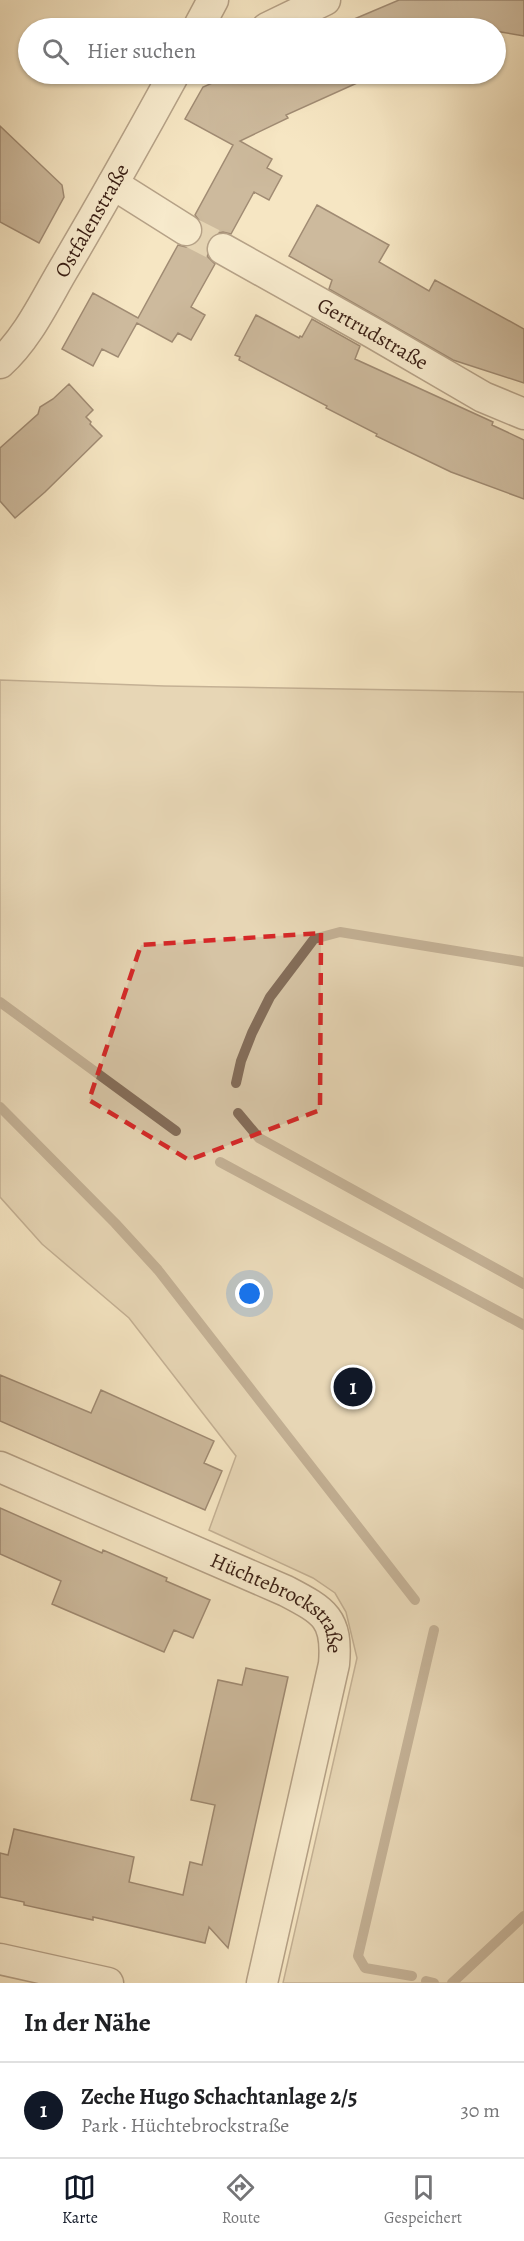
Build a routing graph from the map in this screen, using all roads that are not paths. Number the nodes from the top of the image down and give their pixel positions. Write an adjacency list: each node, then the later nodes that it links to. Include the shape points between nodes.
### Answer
1 (213, 0): 3 (street)
2 (325, 0): 4 (street)
3 (203, 18)
4 (288, 18)
5 (168, 84): 6 (street, Ostfalenstraße)
6 (113, 184): 7 (street); 9 (street, Ostfalenstraße, via 16,349)
7 (186, 230)
8 (223, 249): 10 (street, Gertrudstraße, via 483,397)
9 (0, 363)
10 (524, 414)
11 (0, 1467): 14 (street, Hüchtebrockstraße, via 286,1592 319,1610 332,1628 336,1642 334,1664)
12 (0, 1959): 13 (street)
13 (108, 1983)
14 (262, 1983)

